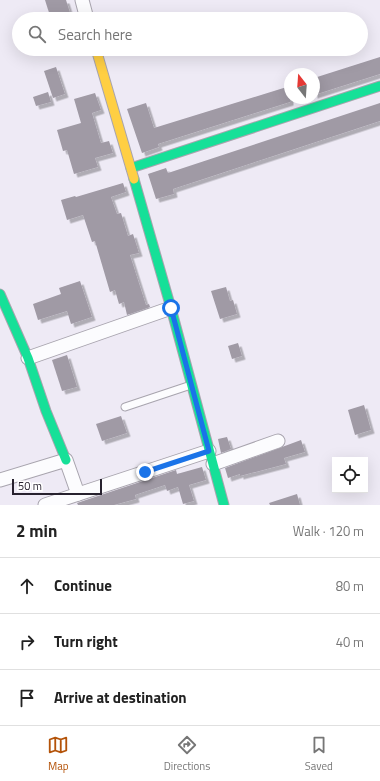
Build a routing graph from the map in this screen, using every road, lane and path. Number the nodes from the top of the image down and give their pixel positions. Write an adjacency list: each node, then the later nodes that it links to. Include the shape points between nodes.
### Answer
1 (82, 0): 2 (street)
2 (85, 12)
3 (98, 56): 5 (street)
4 (380, 86): 5 (street)
5 (130, 168): 7 (street)
6 (0, 295): 8 (street)
7 (171, 308): 8 (street); 9 (street)
8 (28, 358): 13 (street)
9 (192, 385): 10 (lane); 12 (street)
10 (125, 406)
11 (278, 441): 14 (street)
12 (209, 451): 14 (street); 16 (street)
13 (66, 460): 15 (street); 16 (street)
14 (213, 464): 18 (street)
15 (0, 480)
16 (78, 494): 17 (street)
17 (45, 505)
18 (224, 505)

